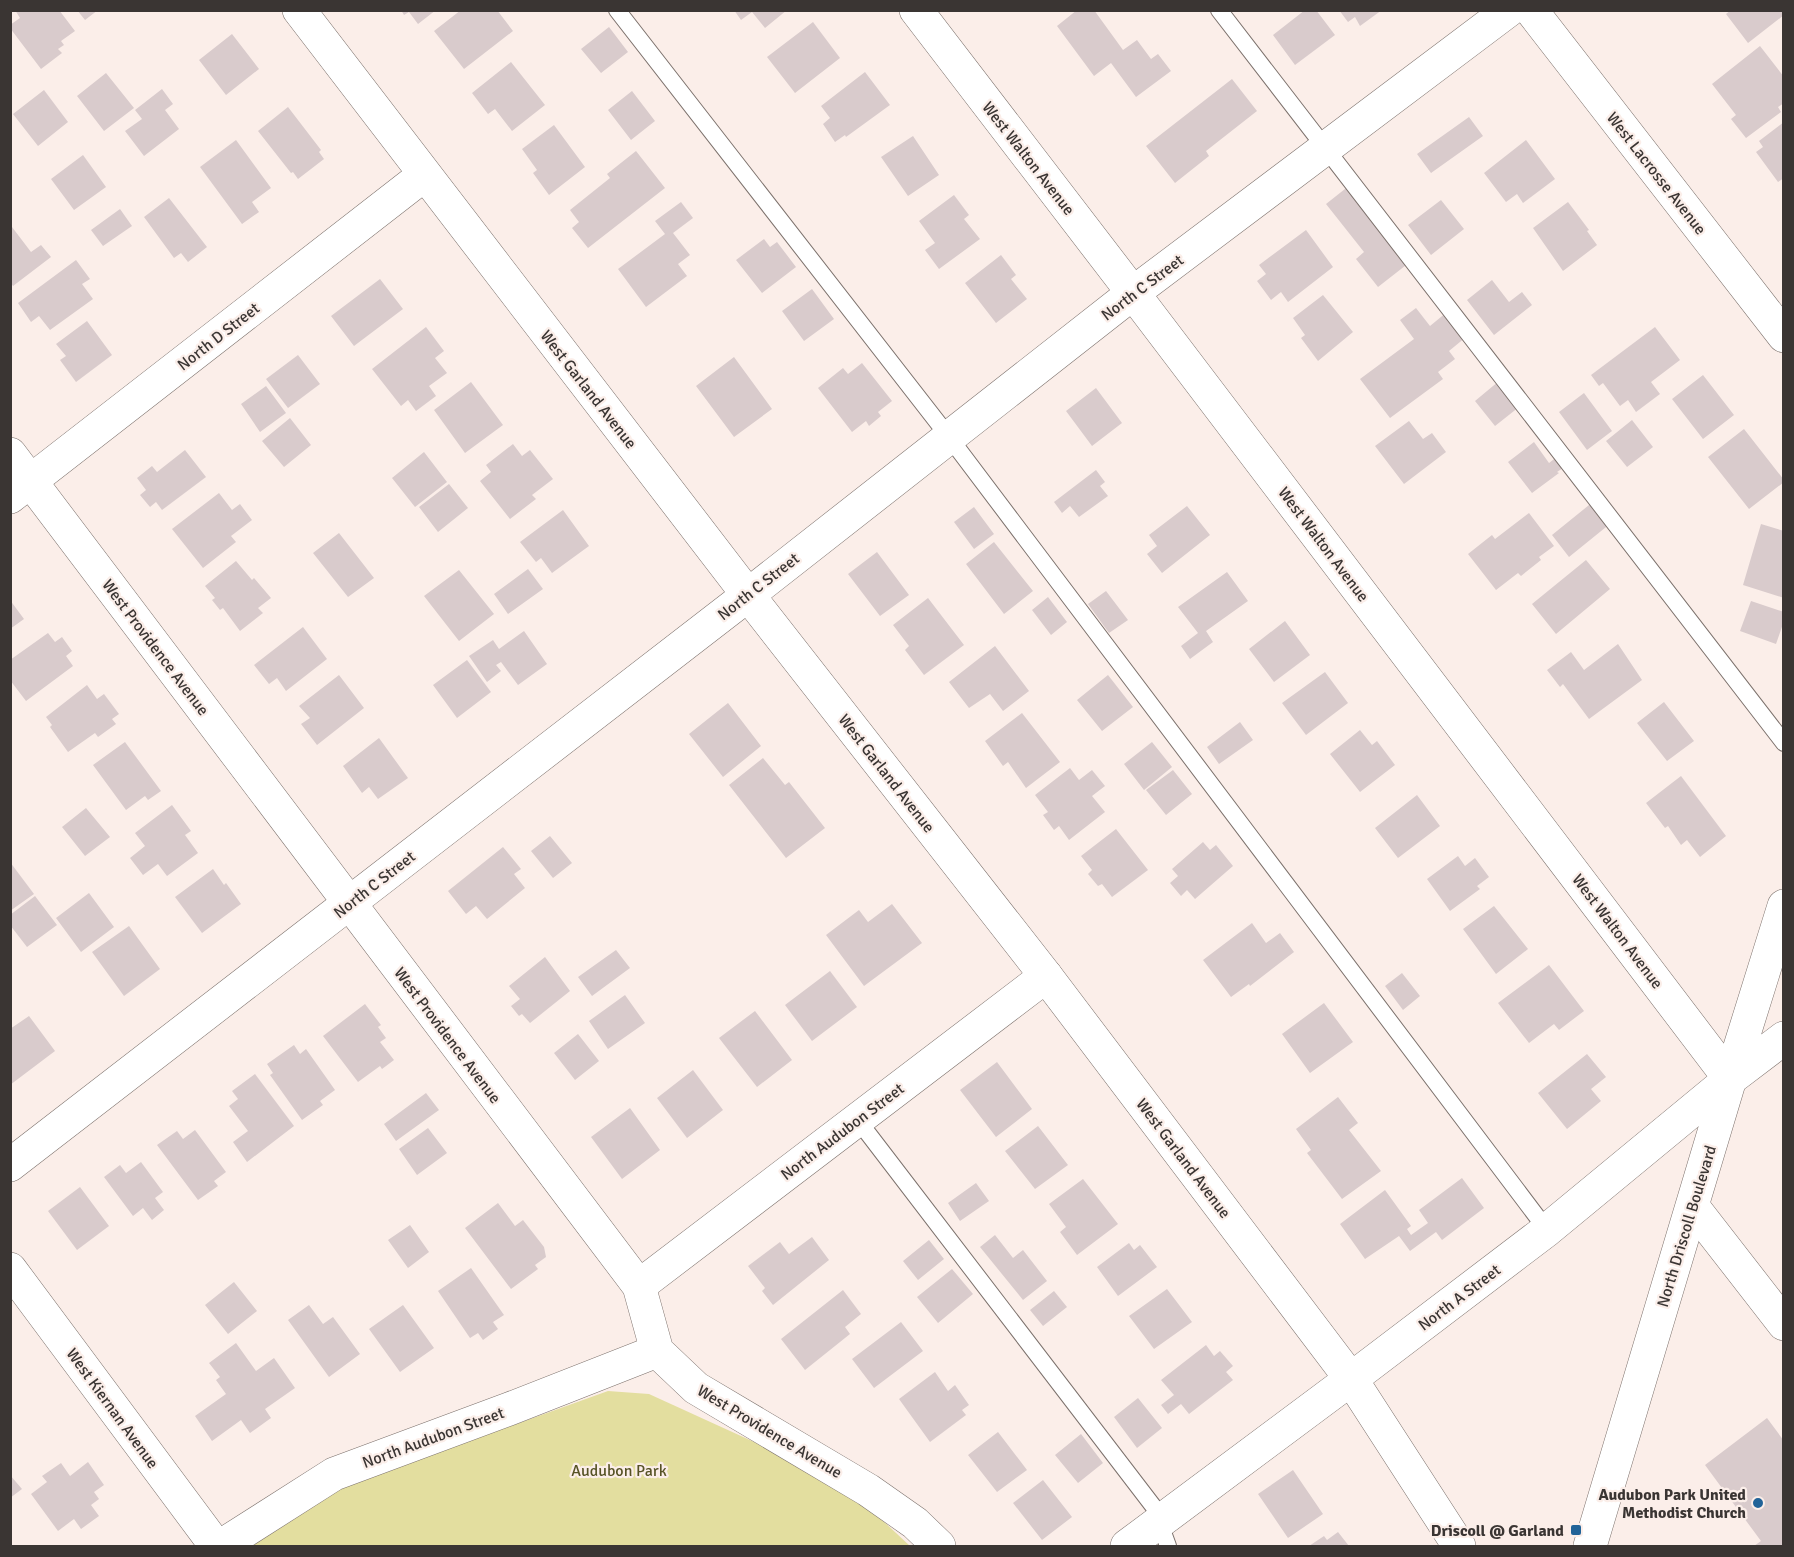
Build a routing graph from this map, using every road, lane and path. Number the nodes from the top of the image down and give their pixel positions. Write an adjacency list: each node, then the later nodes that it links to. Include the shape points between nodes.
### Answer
1 (299, 10): 8 (street, West Garland Avenue)
2 (617, 10): 11 (lane)
3 (916, 10): 9 (street, West Walton Avenue)
4 (1219, 10): 7 (lane)
5 (1509, 10): 7 (street, North C Street)
6 (1531, 10): 10 (street, West Lacrosse Avenue)
7 (1325, 148): 9 (street, North C Street); 15 (lane)
8 (424, 175): 13 (street, North D Street); 14 (street, West Garland Avenue)
9 (1133, 293): 11 (street, North C Street); 20 (street, West Walton Avenue)
10 (1784, 336)
11 (949, 437): 14 (street, North C Street); 24 (lane)
12 (10, 454): 13 (street, West Providence Avenue)
13 (20, 489): 16 (street, West Providence Avenue)
14 (748, 595): 16 (street, North C Street); 18 (street, West Garland Avenue)
15 (1784, 742)
16 (349, 903): 22 (street, North C Street); 26 (street, West Providence Avenue)
17 (1784, 906): 20 (street, North Driscoll Boulevard)
18 (1046, 976): 21 (street, North Audubon Street); 29 (street, West Garland Avenue)
19 (1784, 1038): 20 (street, North A Street)
20 (1730, 1079): 23 (street, North Driscoll Boulevard); 24 (street, North A Street)
21 (857, 1119): 26 (street, North Audubon Street); 30 (lane)
22 (10, 1165)
23 (1693, 1207): 27 (street); 36 (street, North Driscoll Boulevard)
24 (1547, 1230): 29 (street, North A Street)
25 (10, 1269): 31 (street, West Kiernan Avenue)
26 (639, 1286): 28 (street, West Providence Avenue)
27 (1784, 1324)
28 (657, 1351): 32 (street, North Audubon Street, via 334,1474); 33 (street, West Providence Avenue, via 696,1388 868,1490 915,1523)
29 (1352, 1379): 30 (street, North A Street); 35 (street, West Garland Avenue)
30 (1165, 1533): 34 (street, North A Street)
31 (216, 1546)
32 (221, 1546)
33 (939, 1546)
34 (1127, 1546)
35 (1459, 1546)
36 (1590, 1546)

